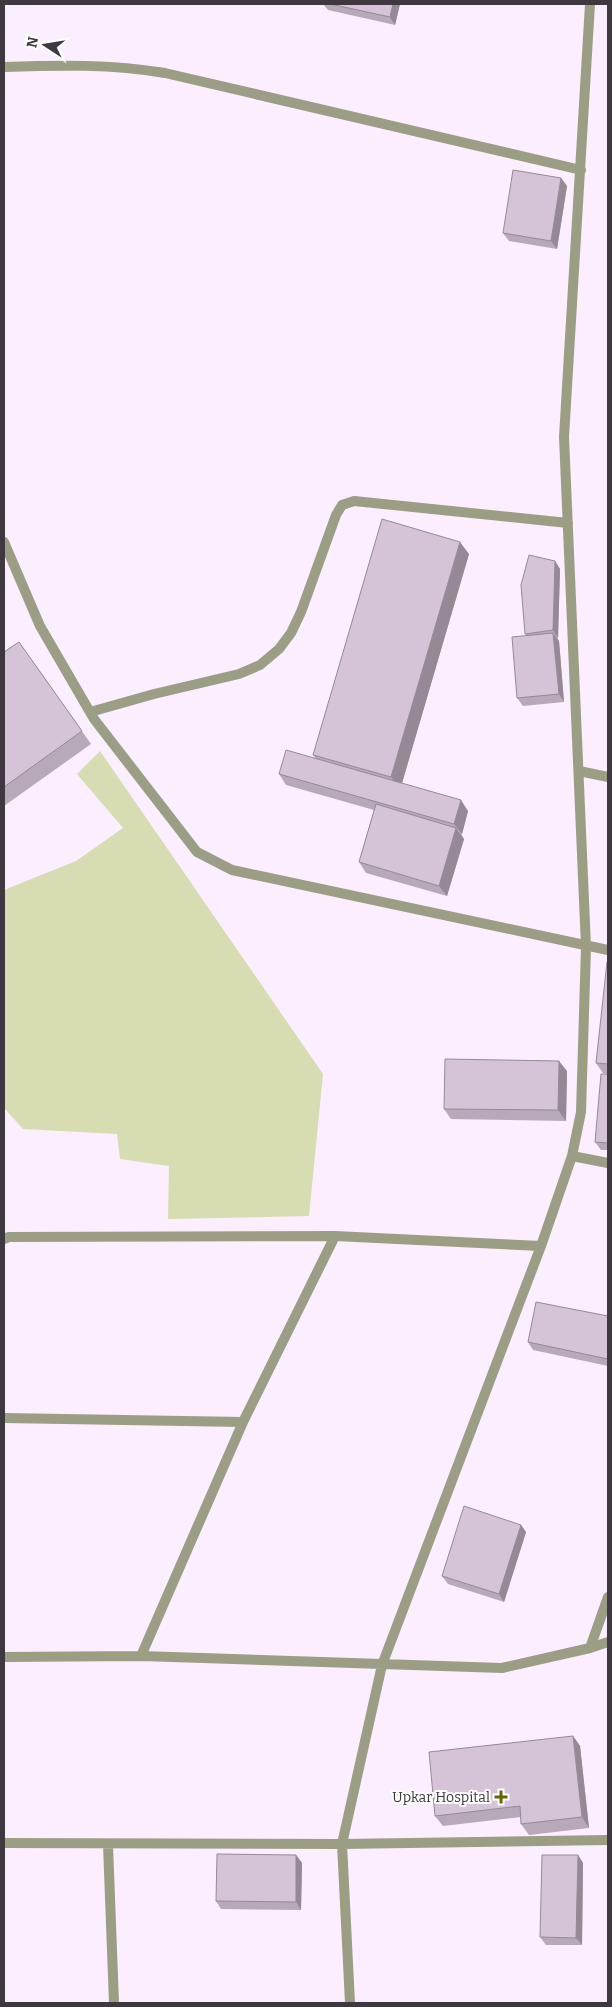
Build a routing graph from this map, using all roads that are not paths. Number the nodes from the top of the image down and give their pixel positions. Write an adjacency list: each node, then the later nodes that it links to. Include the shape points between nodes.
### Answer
1 (590, 4): 3 (street)
2 (4, 67): 3 (street, via 84,64 165,73)
3 (580, 170): 4 (street, via 564,438)
4 (568, 523): 6 (street, via 354,501 342,505 302,612 279,649 260,665 239,674); 7 (street)
5 (4, 542): 6 (street, via 40,626)
6 (90, 712): 9 (street, via 197,852 232,870)
7 (580, 771): 8 (street); 9 (street)
8 (608, 777)
9 (586, 947): 10 (street); 11 (street, via 581,1112)
10 (608, 950)
11 (572, 1156): 12 (street); 15 (street)
12 (608, 1163)
13 (335, 1236): 14 (street); 15 (street); 17 (street)
14 (4, 1239)
15 (541, 1246): 23 (street)
16 (4, 1418): 17 (street)
17 (243, 1422): 21 (street)
18 (608, 1597): 20 (street)
19 (608, 1642): 20 (street)
20 (590, 1648): 23 (street, via 502,1668)
21 (140, 1656): 22 (street); 23 (street)
22 (4, 1657)
23 (382, 1666): 26 (street)
24 (608, 1840): 26 (street)
25 (4, 1843): 27 (street)
26 (342, 1844): 27 (street); 29 (street)
27 (108, 1845): 28 (street)
28 (114, 2003)
29 (350, 2003)

